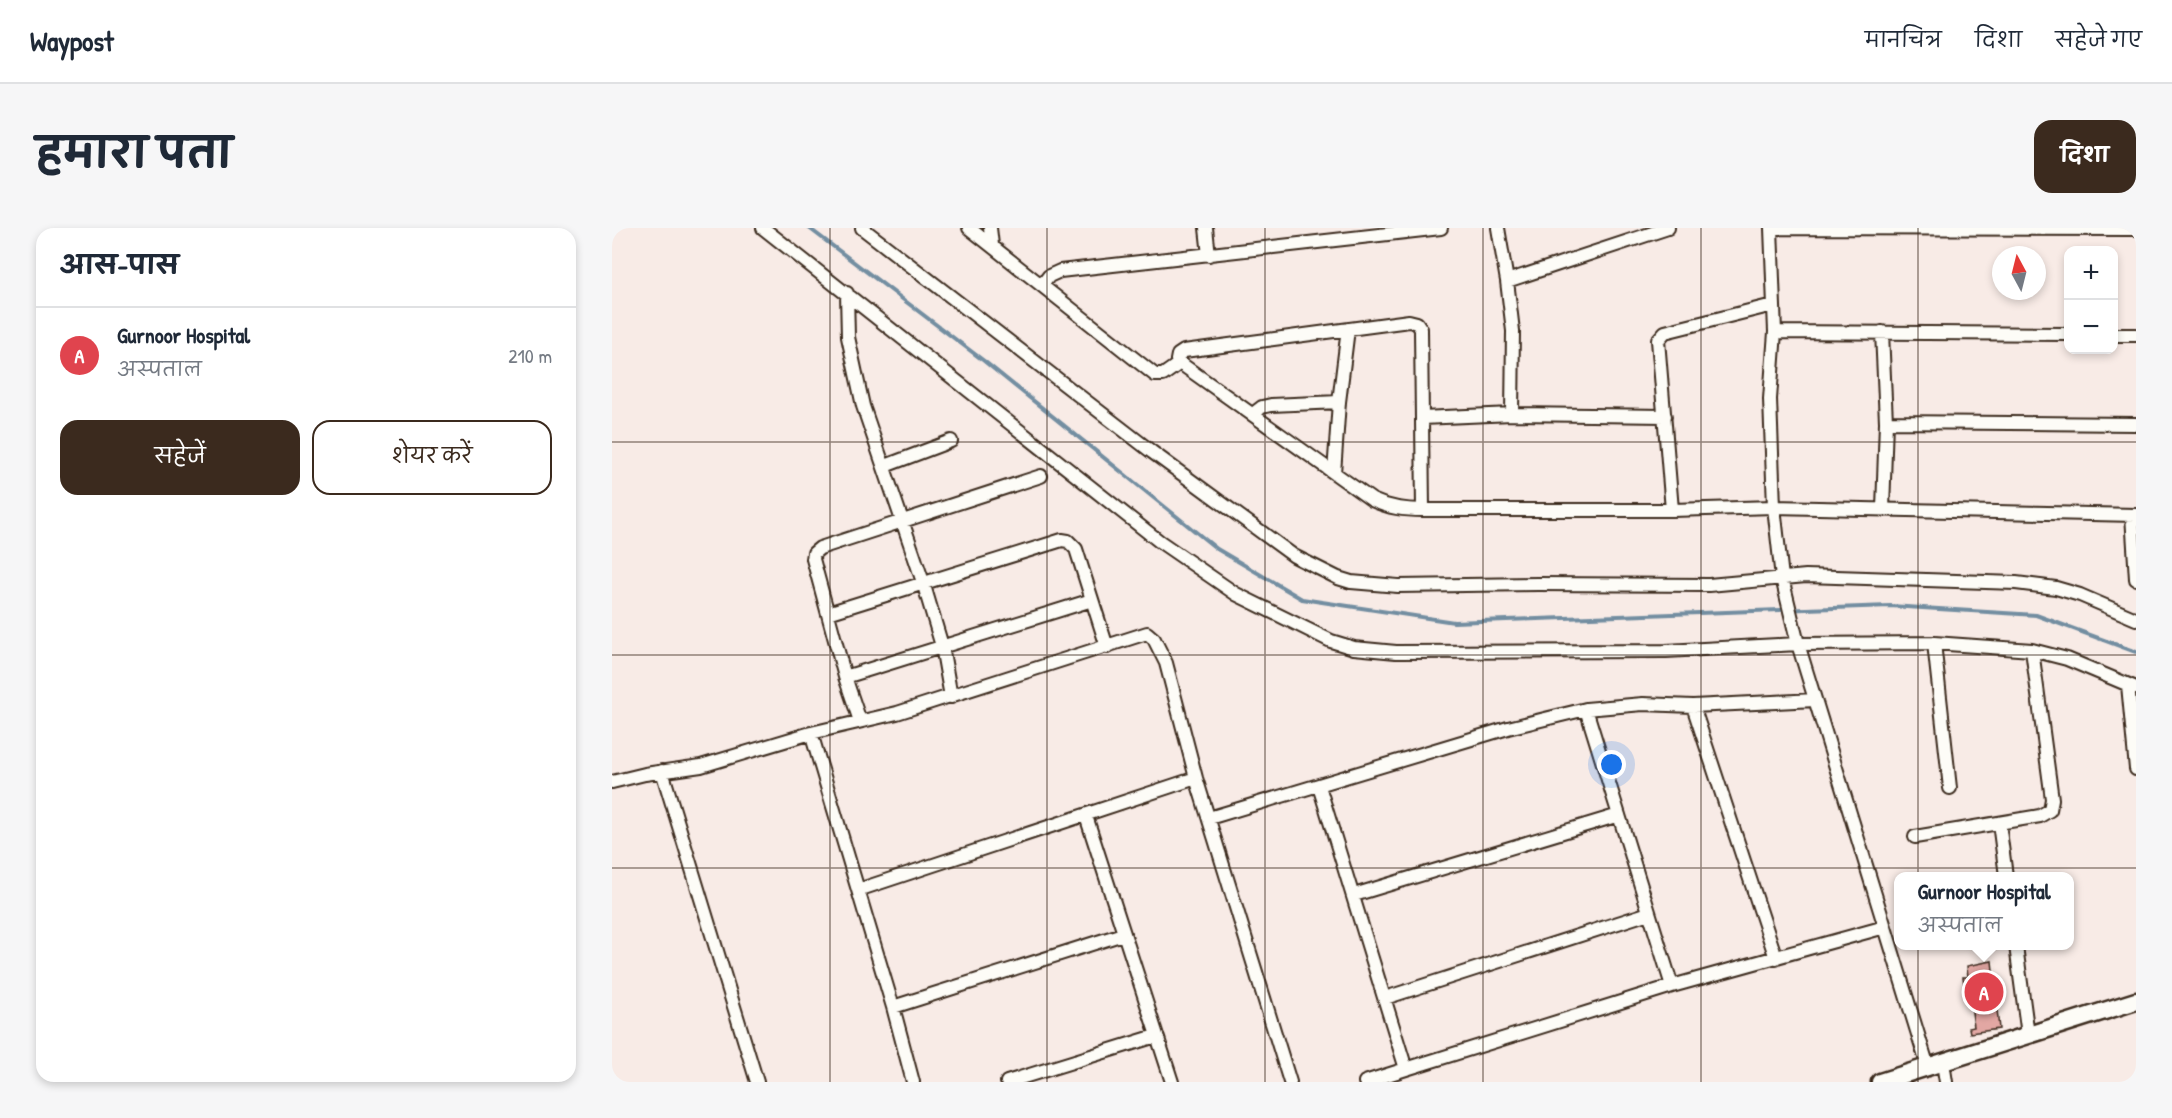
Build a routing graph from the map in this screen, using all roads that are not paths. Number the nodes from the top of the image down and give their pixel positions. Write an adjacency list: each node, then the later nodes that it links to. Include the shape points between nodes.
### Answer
1 (763, 228): 15 (street)
2 (862, 228): 42 (street, via 1152,452 1294,556 1338,578 1398,585 1709,585)
3 (969, 228): 11 (street)
4 (990, 228): 11 (street)
5 (1206, 228): 12 (street)
6 (1441, 228): 12 (street)
7 (1498, 228): 13 (street)
8 (1668, 228): 13 (street)
9 (1771, 228): 10 (street); 16 (street)
10 (2136, 229)
11 (992, 245): 14 (street)
12 (1209, 255): 14 (street, via 1060,271)
13 (1508, 281): 26 (street, via 1513,331)
14 (1042, 285): 23 (street, via 1158,377)
15 (847, 293): 32 (street, via 848,337 863,406); 47 (street, via 1159,541 1236,594 1330,641 1396,652 1666,651)
16 (1773, 305): 18 (street); 27 (street, via 1660,335)
17 (1348, 329): 23 (street, via 1184,351 1177,359); 24 (street); 28 (street, via 1417,323)
18 (1775, 332): 19 (street); 35 (street, via 1770,399)
19 (1882, 332): 20 (street); 29 (street)
20 (2064, 334)
21 (2118, 334): 22 (street)
22 (2136, 335)
23 (1180, 363): 25 (street)
24 (1339, 402): 25 (street, via 1271,405); 33 (street)
25 (1253, 414): 33 (street)
26 (1512, 414): 27 (street); 28 (street)
27 (1665, 416): 38 (street)
28 (1422, 417): 37 (street)
29 (1886, 422): 30 (street); 36 (street)
30 (2136, 423)
31 (951, 441): 32 (street)
32 (885, 466): 40 (street)
33 (1334, 473): 37 (street, via 1389,508)
34 (1041, 476): 40 (street)
35 (1774, 507): 36 (street); 38 (street); 42 (street)
36 (1883, 509): 39 (street)
37 (1423, 510): 38 (street)
38 (1672, 510)
39 (2134, 515): 41 (street)
40 (903, 521): 43 (street); 45 (street, via 814,553)
41 (2136, 579)
42 (1783, 581): 46 (street, via 1846,576 2016,583 2056,588); 47 (street)
43 (923, 582): 44 (street, via 1062,540 1076,549); 45 (street); 49 (street)
44 (1092, 600): 49 (street); 50 (street)
45 (828, 613): 52 (street)
46 (2136, 619)
47 (1797, 640): 48 (street); 55 (street)
48 (1934, 643): 51 (street); 65 (street)
49 (942, 646): 52 (street); 54 (street)
50 (1107, 647): 54 (street); 62 (street, via 1147,633 1154,639 1166,663)
51 (2032, 650): 53 (street, via 2067,659); 69 (street, via 2052,806 2040,816)
52 (845, 676): 58 (street)
53 (2132, 686): 60 (street)
54 (951, 697): 58 (street)
55 (1815, 700): 56 (street); 75 (street)
56 (1693, 706): 57 (street, via 1643,704); 78 (street)
57 (1586, 709): 64 (street, via 1508,728); 66 (street)
58 (860, 721): 59 (street)
59 (811, 734): 61 (street, via 701,766); 72 (street)
60 (2136, 769)
61 (662, 771): 63 (street); 87 (street)
62 (1196, 778): 67 (street); 68 (street)
63 (612, 782)
64 (1319, 786): 68 (street); 73 (street)
65 (1950, 788)
66 (1619, 815): 73 (street); 74 (street)
67 (1086, 816): 72 (street); 76 (street)
68 (1209, 818): 91 (street)
69 (1999, 823): 70 (street); 71 (street)
70 (1915, 837)
71 (2005, 872)
72 (858, 890): 82 (street)
73 (1354, 895): 80 (street)
74 (1649, 913): 79 (street); 80 (street)
75 (1885, 927): 78 (street); 85 (street)
76 (1123, 934): 82 (street); 84 (street)
77 (2017, 950): 83 (street)
78 (1776, 958): 79 (street)
79 (1672, 986): 86 (street)
80 (1385, 998): 86 (street)
81 (2136, 1000): 83 (main road)
82 (893, 1007): 88 (street)
83 (2028, 1035): 85 (main road)
84 (1156, 1036): 89 (street); 90 (street)
85 (1936, 1065): 93 (main road); 94 (street)
86 (1406, 1069): 92 (street)
87 (757, 1082)
88 (913, 1082)
89 (1008, 1082)
90 (1172, 1082)
91 (1290, 1082)
92 (1365, 1082)
93 (1880, 1082)
94 (1946, 1082)

